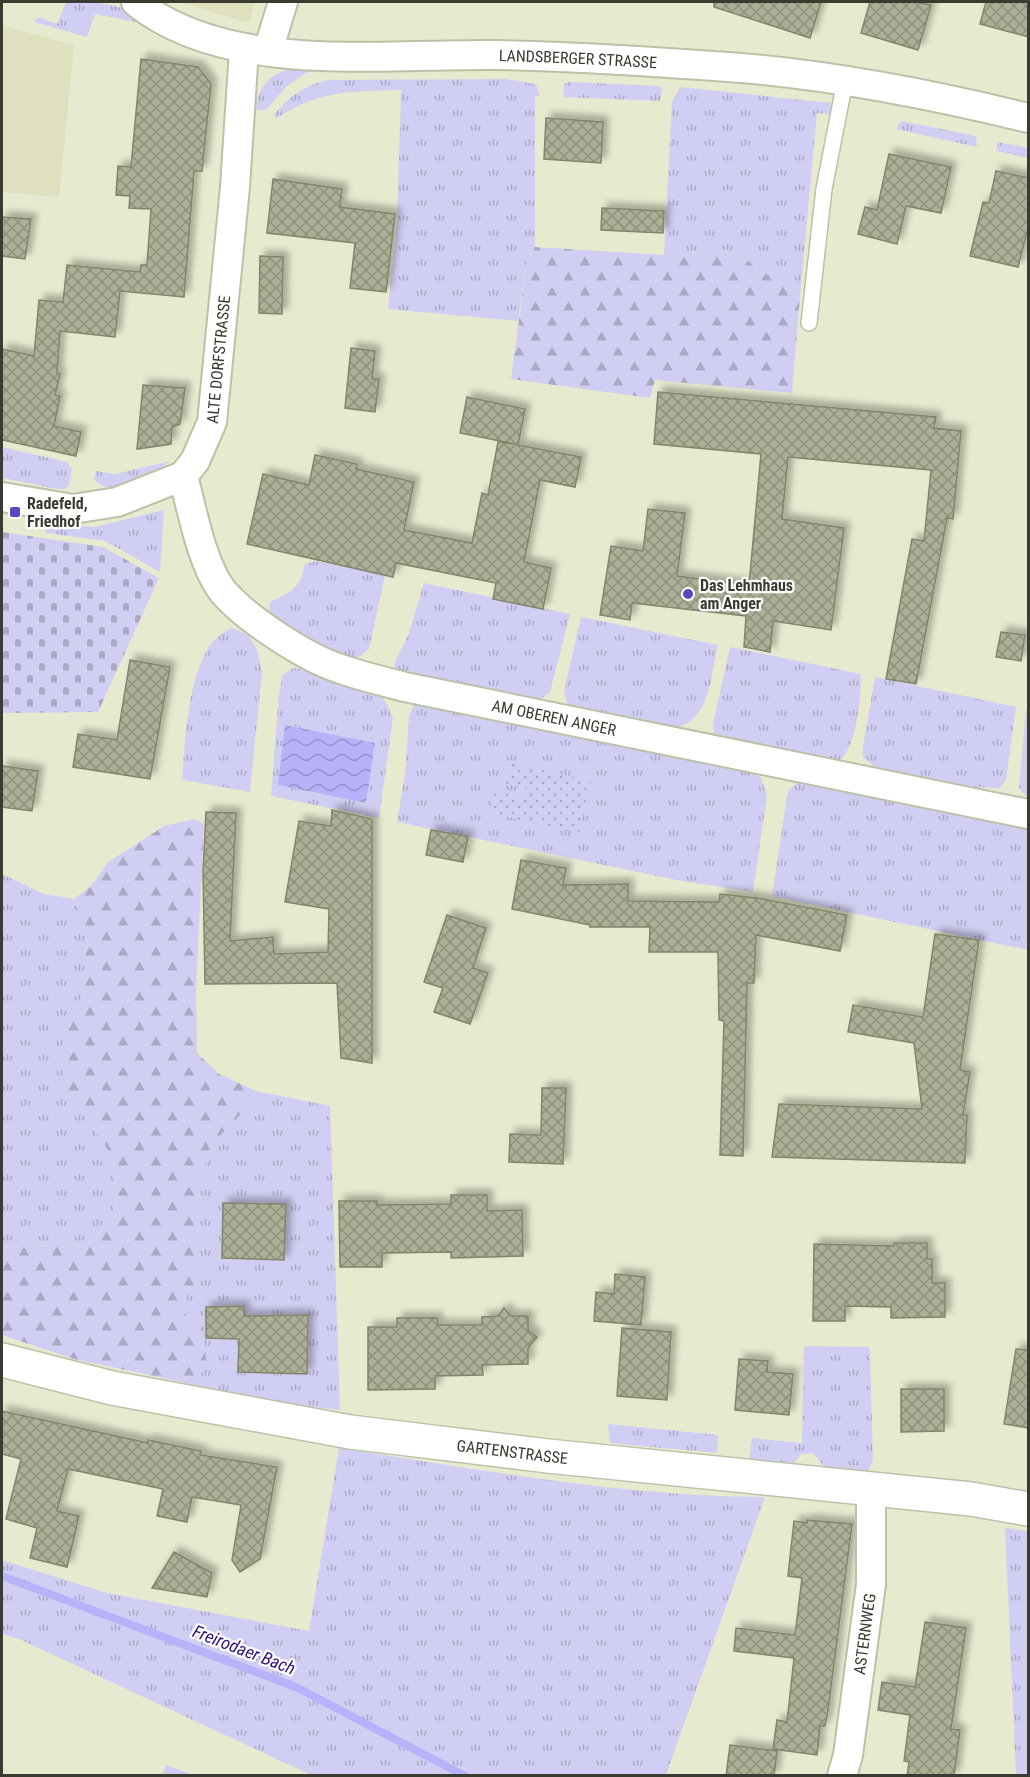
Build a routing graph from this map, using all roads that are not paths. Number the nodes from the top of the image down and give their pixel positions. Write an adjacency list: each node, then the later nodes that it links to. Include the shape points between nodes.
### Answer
1 (136, 2): 3 (street, LANDSBERGER STRASSE, via 169,24 202,38)
2 (283, 2): 3 (street, ALTE DORFSTRASSE)
3 (256, 50): 4 (street, LANDSBERGER STRASSE, via 305,55 525,56 742,68); 7 (street, ALTE DORFSTRASSE, via 235,187 212,422 195,461)
4 (845, 81): 5 (street, LANDSBERGER STRASSE); 6 (lane, via 824,189)
5 (1029, 118)
6 (809, 323)
7 (183, 476): 8 (street, via 117,502 73,509); 9 (street, AM OBEREN ANGER, via 207,557 221,589 277,635 337,668 405,687)
8 (2, 497)
9 (1029, 814)
10 (2, 1360): 11 (main road, GARTENSTRASSE, via 112,1388 350,1432)
11 (872, 1490): 12 (main road, GARTENSTRASSE); 13 (street, ASTERNWEG, via 871,1584)
12 (1029, 1509)
13 (842, 1776)

